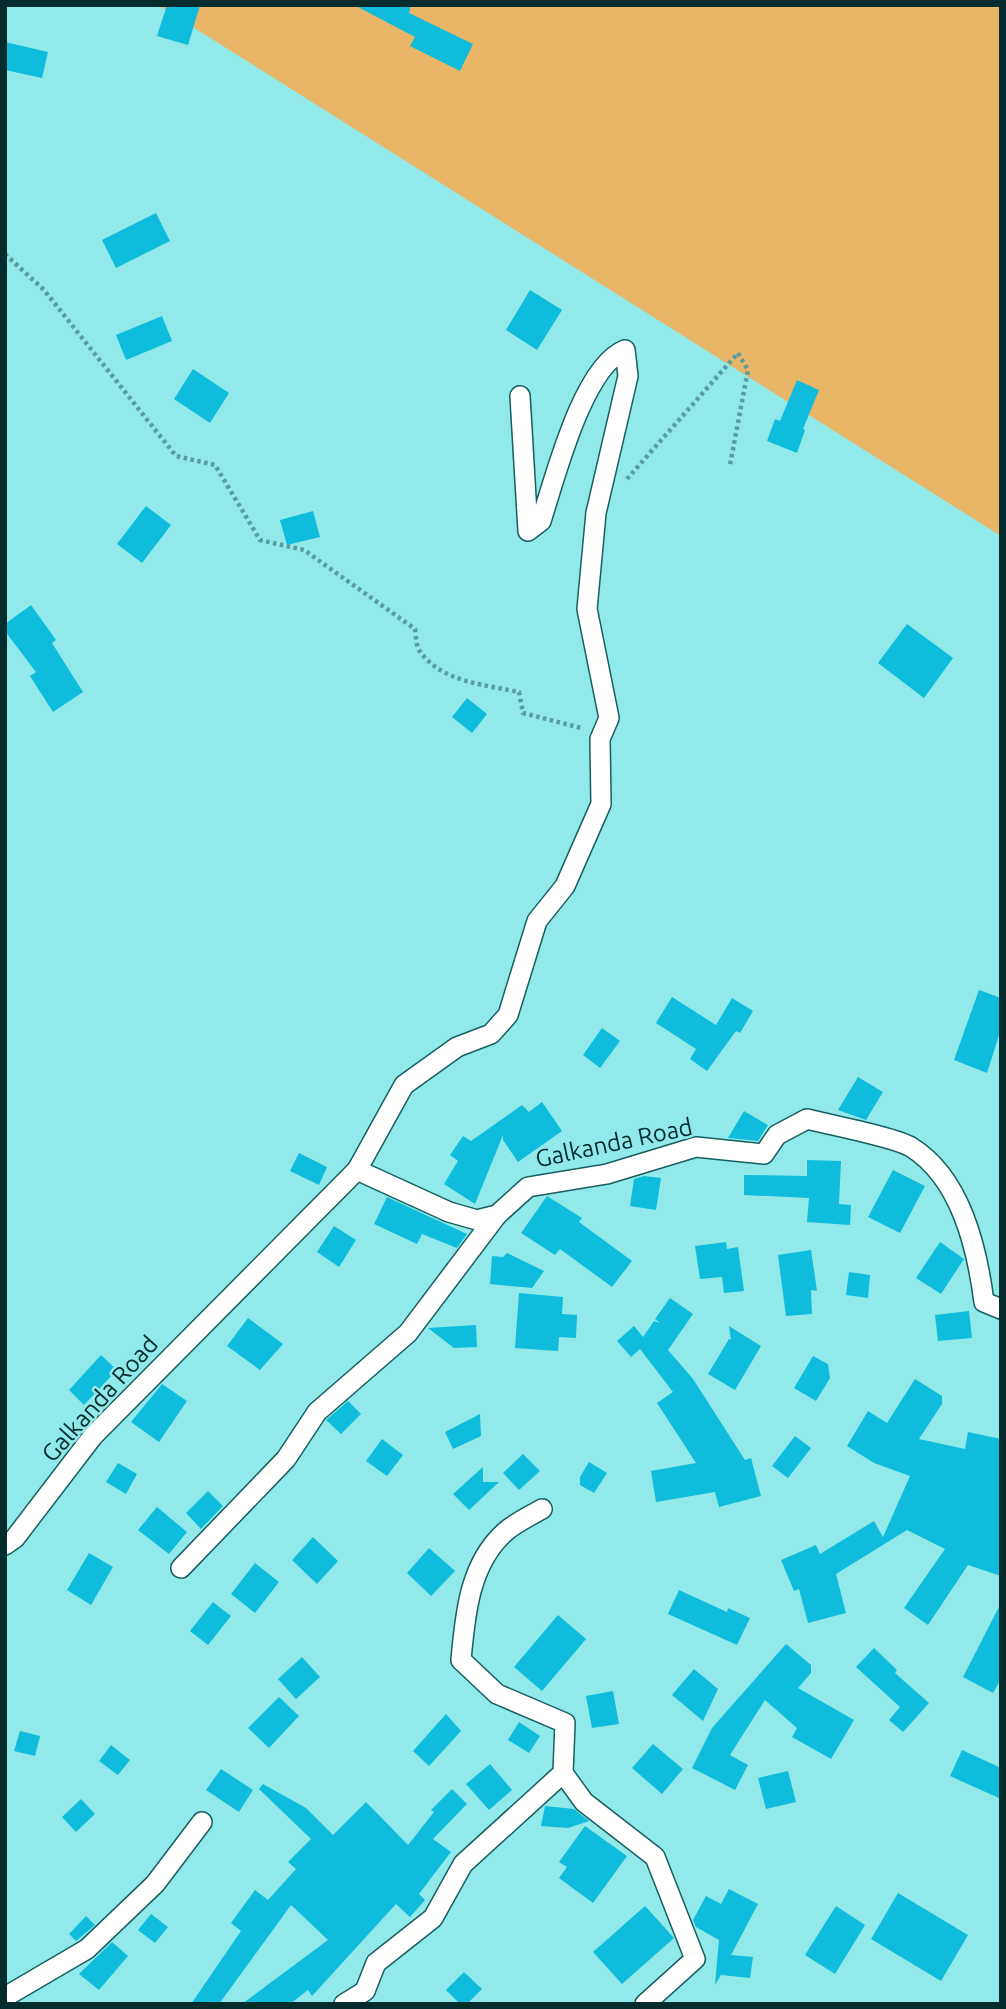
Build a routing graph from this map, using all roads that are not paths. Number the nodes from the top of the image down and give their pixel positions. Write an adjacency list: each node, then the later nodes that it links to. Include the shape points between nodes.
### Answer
1 (520, 396): 2 (street, Galkanda Road, via 528,531 541,521 583,398 612,354 625,350 628,376 596,513 587,609 609,718 600,738 601,804 565,886 537,921 508,1015 491,1034 457,1047 404,1085)
2 (357, 1170): 3 (street, via 449,1212 477,1220); 6 (street, Galkanda Road, via 93,1436)
3 (497, 1215): 4 (street, Galkanda Road, via 528,1187 607,1174 696,1147 764,1154 777,1135 807,1119 910,1147 949,1183 978,1258 984,1302); 7 (street, via 408,1333 317,1412 286,1459)
4 (1001, 1309)
5 (542, 1508): 8 (street, via 505,1532 484,1558 466,1604 461,1660 496,1694 565,1723)
6 (5, 1545)
7 (181, 1568)
8 (563, 1773): 11 (street, via 463,1864 433,1919 376,1964 365,1991); 12 (street, via 584,1802 654,1857 695,1959)
9 (202, 1822): 10 (street, via 155,1884 88,1949)
10 (5, 1997)
11 (344, 2004)
12 (645, 2004)

